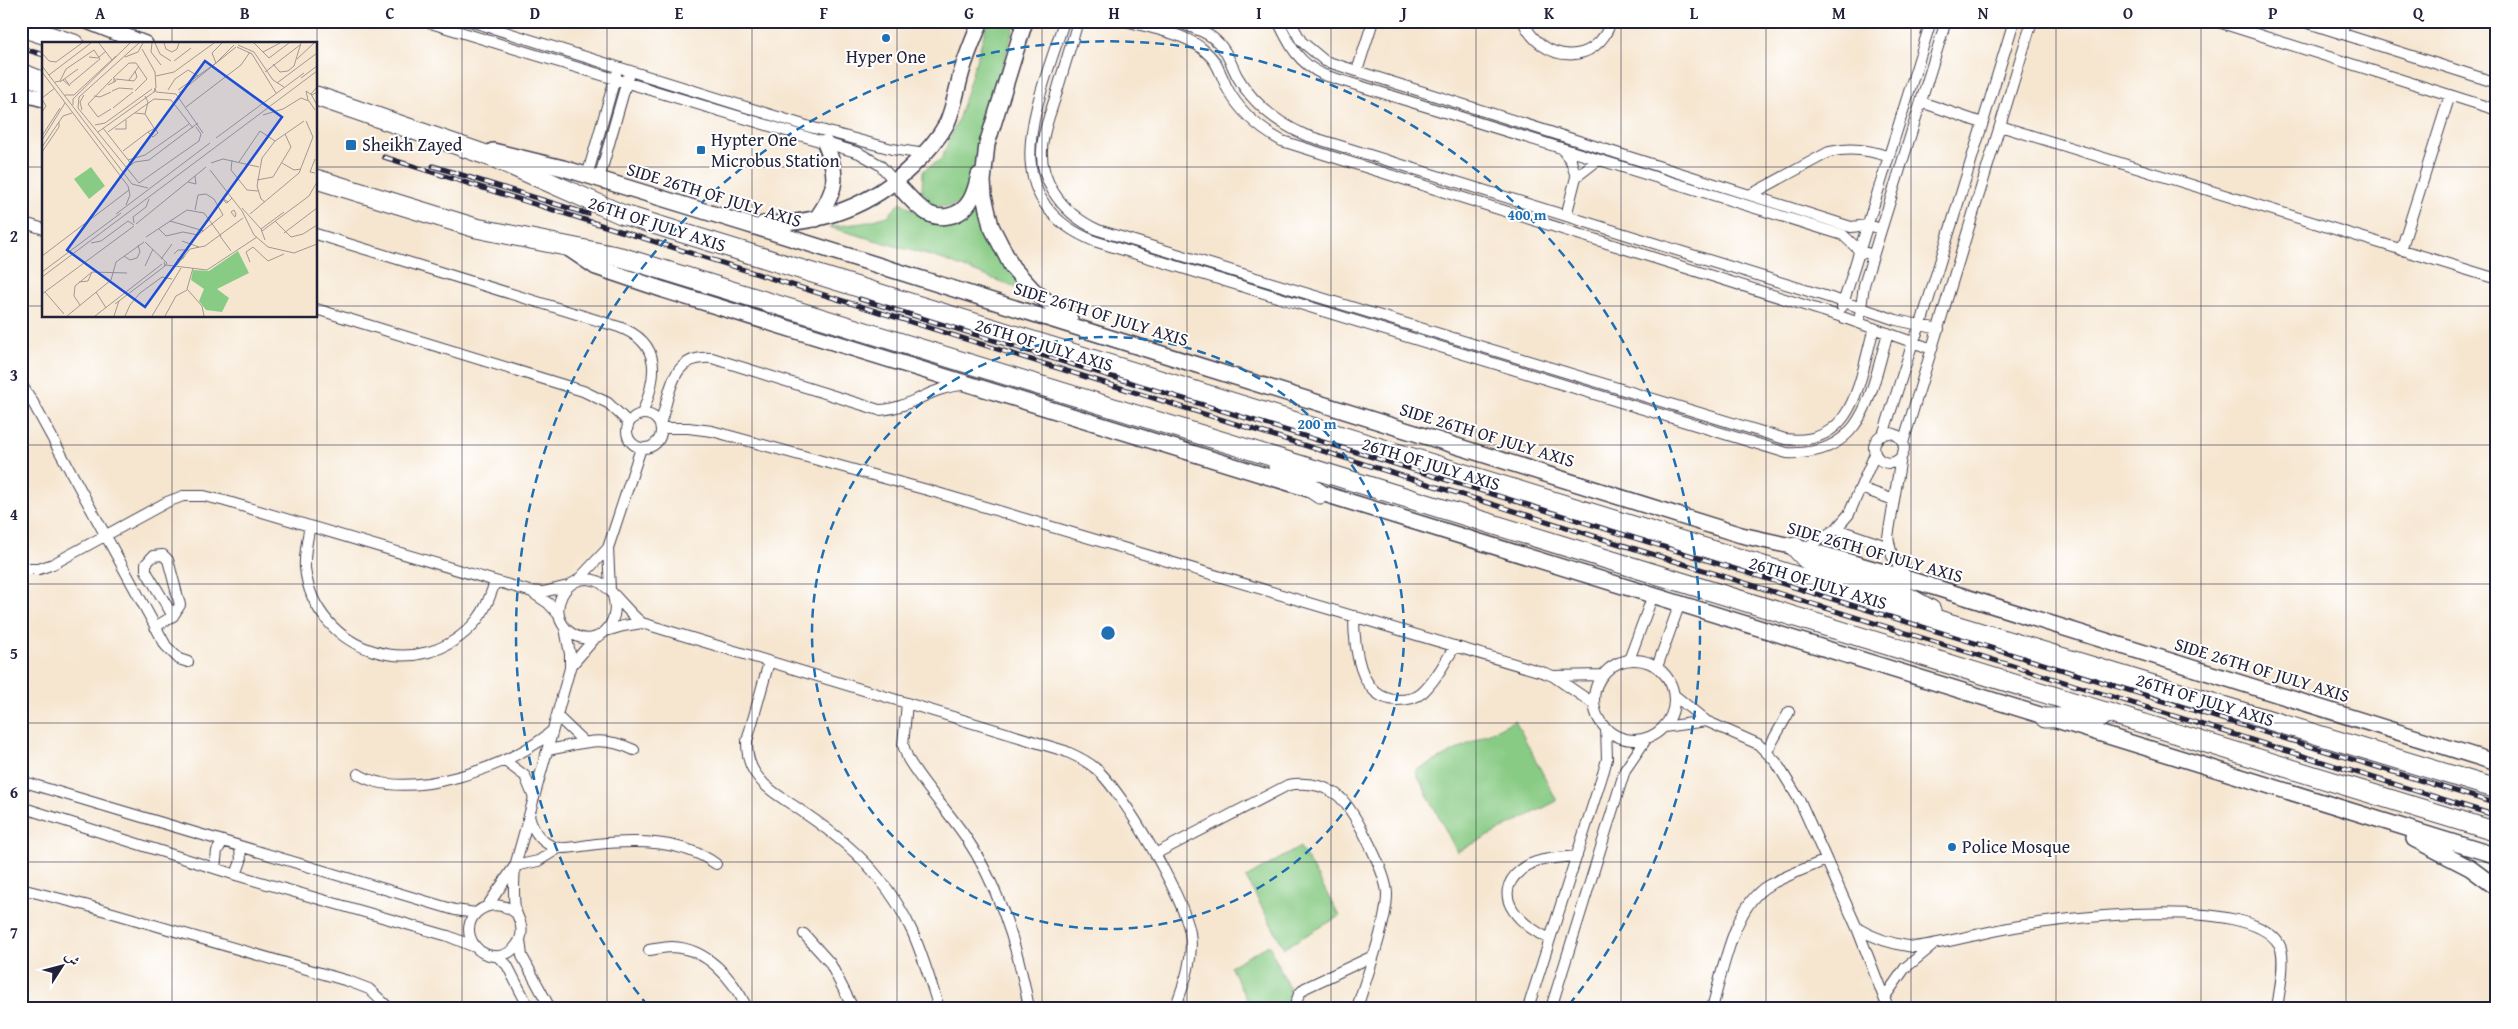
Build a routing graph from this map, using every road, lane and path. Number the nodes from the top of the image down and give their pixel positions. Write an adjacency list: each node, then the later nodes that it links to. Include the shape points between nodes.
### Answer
1 (87, 21): 25 (main road)
2 (424, 21): 30 (street)
3 (470, 21): 26 (street)
4 (981, 21): 47 (main road, via 948,121)
5 (1025, 21): 48 (main road)
6 (1064, 21): 65 (street, via 1033,123 1028,152 1039,194 1056,218)
7 (1078, 21): 60 (street, via 1042,151 1043,165 1053,193)
8 (1127, 21): 74 (street, via 1196,43 1215,62 1238,106 1258,126 1282,141)
9 (1174, 21): 56 (street, via 1213,38 1229,58 1251,98 1290,128)
10 (1278, 21): 46 (street, via 1291,49 1310,68 1324,75)
11 (1290, 21): 28 (street, via 1301,41 1316,55)
12 (1373, 21): 28 (street)
13 (1524, 21): 14 (street, via 1535,41 1545,49 1569,54 1592,48 1602,40)
14 (1612, 21)
15 (1931, 21): 49 (street)
16 (1946, 21): 38 (street)
17 (2014, 21): 42 (street)
18 (2032, 21): 43 (street)
19 (2214, 21): 35 (street)
20 (2302, 21): 23 (street)
21 (2345, 21): 23 (street)
22 (21, 28): 24 (highway)
23 (2342, 34): 32 (street)
24 (67, 42)
25 (140, 42)
26 (619, 67): 27 (street); 30 (street)
27 (630, 70): 33 (street); 39 (street)
28 (1357, 71): 55 (street)
29 (21, 73): 31 (highway)
30 (615, 80): 33 (street); 51 (street)
31 (42, 81)
32 (2497, 82)
33 (626, 83): 41 (street); 51 (street)
34 (21, 93): 37 (main road)
35 (2450, 95): 40 (street); 67 (street)
36 (318, 97): 45 (highway, 26TH OF JULY AXIS)
37 (42, 98)
38 (1921, 102): 42 (street); 63 (street)
39 (742, 106): 41 (street); 47 (street, via 870,143)
40 (2497, 110)
41 (739, 117): 44 (street)
42 (1982, 123): 76 (street)
43 (2000, 126): 67 (street); 79 (street)
44 (825, 143): 54 (street, via 867,156); 57 (main road, via 835,174 834,186 830,201)
45 (466, 147): 51 (main road, SIDE 26TH OF JULY AXIS); 115 (highway, 26TH OF JULY AXIS, via 621,214)
46 (1561, 148): 50 (street); 52 (street, via 1571,161)
47 (925, 154): 54 (main road)
48 (984, 157): 54 (main road, via 970,202 954,214 932,216); 77 (main road, via 987,211 1004,254 1033,290)
49 (1889, 157): 55 (street, via 1866,150 1829,152); 61 (street)
50 (1598, 160): 52 (street); 68 (street, via 1843,235)
51 (593, 177): 59 (main road, SIDE 26TH OF JULY AXIS)
52 (1576, 177): 56 (street)
53 (318, 180): 66 (highway, via 476,228)
54 (896, 182): 57 (main road, via 858,205)
55 (1750, 195): 61 (street, via 1851,227)
56 (1566, 216): 71 (street)
57 (816, 220): 59 (main road)
58 (21, 222): 62 (street)
59 (746, 224): 77 (main road, SIDE 26TH OF JULY AXIS)
60 (1084, 224): 65 (street); 78 (street, via 1785,440 1812,440 1825,435 1845,417 1852,406)
61 (1868, 225): 63 (street); 68 (street)
62 (42, 228)
63 (1881, 229): 69 (street)
64 (318, 235): 85 (street, via 619,327 639,336 649,349 654,366)
65 (1080, 236): 80 (street, via 1787,454 1826,448 1849,434 1858,424 1865,411)
66 (564, 245): 84 (main road, via 605,271); 91 (highway, via 621,257)
67 (2401, 250): 70 (street)
68 (1860, 251): 69 (street); 71 (street)
69 (1872, 255): 72 (street)
70 (2497, 279)
71 (1844, 302): 72 (street); 74 (street)
72 (1862, 308): 75 (street); 76 (street, via 1903,322)
73 (318, 310): 86 (street, via 583,391 608,404)
74 (1839, 316): 75 (street)
75 (1859, 323): 78 (street)
76 (1921, 324): 79 (street); 81 (street)
77 (1078, 326): 102 (main road, SIDE 26TH OF JULY AXIS, via 1741,535)
78 (1874, 328): 80 (street)
79 (1939, 329): 82 (street)
80 (1888, 333): 81 (street)
81 (1913, 342): 82 (street); 88 (street)
82 (1932, 349): 89 (street)
83 (21, 384): 99 (street)
84 (966, 385): 87 (street, via 936,390 899,407 879,410 712,358 696,358 678,369); 95 (main road)
85 (642, 414): 86 (street); 87 (street, via 652,416)
86 (630, 423): 90 (street, via 629,438)
87 (660, 426): 90 (street, via 658,442); 114 (street, via 712,430)
88 (1884, 434): 89 (street, via 1897,436); 92 (street, via 1876,440)
89 (1903, 443): 93 (street)
90 (640, 448): 101 (street)
91 (1260, 454): 95 (highway); 133 (highway)
92 (1875, 454): 93 (street, via 1885,463); 94 (street)
93 (1901, 457): 96 (street)
94 (1861, 488): 96 (street); 98 (street, via 1849,514)
95 (1320, 494): 110 (main road)
96 (1894, 500): 100 (street)
97 (310, 526): 99 (street, via 225,501 192,495 167,502); 106 (street); 106 (street, via 305,567 317,606 344,637 371,651 404,656 445,646 477,620)
98 (1836, 529): 100 (street); 102 (street)
99 (105, 535): 103 (street, via 53,564 39,569); 117 (street)
100 (1889, 547): 104 (street)
101 (608, 548): 105 (street); 109 (street)
102 (1800, 548): 104 (main road, SIDE 26TH OF JULY AXIS); 115 (highway, via 1812,563 1917,601)
103 (21, 569)
104 (1908, 579): 145 (main road, SIDE 26TH OF JULY AXIS)
105 (578, 580): 107 (street); 109 (street, via 596,580)
106 (495, 582): 108 (street)
107 (569, 586): 108 (street); 112 (street, via 560,599)
108 (530, 592): 112 (street, via 548,603)
109 (612, 593): 116 (street); 119 (street, via 616,603 615,619)
110 (1653, 595): 111 (main road); 121 (street)
111 (1680, 603): 124 (street); 134 (main road)
112 (559, 615): 118 (street)
113 (173, 616): 113 (street, via 180,599 168,560 163,555 153,556 146,564 146,571); 117 (street)
114 (1354, 616): 120 (street); 120 (street, via 1356,648 1363,674 1370,685 1386,698 1407,700 1420,694)
115 (1945, 622): 148 (highway, 26TH OF JULY AXIS)
116 (642, 623): 119 (street); 123 (street)
117 (155, 627): 122 (street, via 171,654)
118 (564, 627): 119 (street, via 578,637); 125 (street)
119 (600, 634): 125 (street)
120 (1455, 646): 127 (street)
121 (1629, 660): 124 (street, via 1648,662); 126 (street, via 1619,662)
122 (188, 662)
123 (769, 662): 129 (street); 185 (street, via 747,742 751,766 766,786 832,833 877,876 900,908 918,942)
124 (1657, 667): 128 (street, via 1671,684)
125 (570, 668): 132 (street)
126 (1602, 675): 127 (street); 130 (street, via 1594,694)
127 (1553, 676): 130 (street)
128 (1674, 695): 135 (street); 136 (street, via 1672,712)
129 (907, 703): 157 (street, via 1081,758 1108,780); 186 (street, via 903,745 908,759 965,837 994,887 1018,957)
130 (1594, 704): 137 (street)
131 (1790, 712): 143 (street)
132 (557, 716): 138 (street); 140 (street)
133 (2120, 717): 134 (highway); 153 (highway)
134 (2045, 718): 152 (main road)
135 (1706, 721): 136 (street); 143 (street)
136 (1664, 727): 139 (street)
137 (1606, 728): 139 (street, via 1632,740); 158 (street, via 1607,759)
138 (553, 731): 141 (street); 144 (street, via 531,748)
139 (1647, 738): 191 (street, via 1624,770)
140 (583, 741): 141 (street); 142 (street, via 609,741)
141 (548, 750): 149 (street)
142 (634, 750)
143 (1767, 751): 160 (street, via 1800,801)
144 (505, 761): 146 (street, via 453,777 399,784 380,784); 149 (street, via 524,776)
145 (2497, 763)
146 (358, 774)
147 (21, 781): 154 (street)
148 (2497, 789)
149 (534, 798): 151 (street)
150 (21, 807): 163 (street)
151 (529, 815): 156 (street, via 538,837); 162 (street)
152 (2388, 825): 159 (main road); 165 (main road, via 2470,868)
153 (2497, 832)
154 (223, 841): 155 (street); 163 (street)
155 (240, 847): 164 (street, via 241,861); 168 (street, via 454,910)
156 (559, 848): 161 (street, via 621,843 662,844 703,855); 162 (street, via 538,861)
157 (1155, 854): 178 (street, via 1288,785 1306,783 1326,789 1346,804 1383,874 1386,906); 187 (street, via 1190,932 1187,976)
158 (1577, 856): 172 (street); 172 (street, via 1530,864 1520,870 1509,889 1515,915 1532,931)
159 (2497, 856)
160 (1826, 860): 170 (street); 192 (street, via 1769,885 1748,903 1738,924)
161 (716, 864)
162 (515, 866): 167 (street); 169 (street)
163 (215, 868): 164 (street)
164 (236, 874): 175 (street)
165 (2497, 888)
166 (21, 889): 180 (street, via 348,981 370,989)
167 (488, 905): 168 (street); 169 (street, via 503,905)
168 (476, 913): 175 (street, via 470,926)
169 (516, 913): 173 (street, via 522,926)
170 (1857, 928): 174 (street, via 1893,945); 179 (street)
171 (804, 934): 184 (street, via 830,963)
172 (1550, 939): 190 (street)
173 (520, 940): 177 (street, via 511,952); 182 (street, via 520,950)
174 (1933, 945): 179 (street, via 1905,968); 193 (street, via 2043,923 2142,914 2190,914 2239,920 2258,926 2280,945 2282,961)
175 (476, 947): 177 (street, via 489,956)
176 (649, 950): 183 (street, via 672,947 690,950 708,959 735,986)
177 (497, 956): 181 (street, via 507,965)
178 (1373, 956): 188 (street, via 1305,988); 189 (street)
179 (1886, 1003)
180 (389, 1008)
181 (529, 1008)
182 (550, 1008)
183 (748, 1008)
184 (853, 1008)
185 (939, 1008)
186 (1029, 1008)
187 (1175, 1008)
188 (1294, 1008)
189 (1357, 1008)
190 (1528, 1008)
191 (1551, 1008)
192 (1712, 1008)
193 (2277, 1008)

